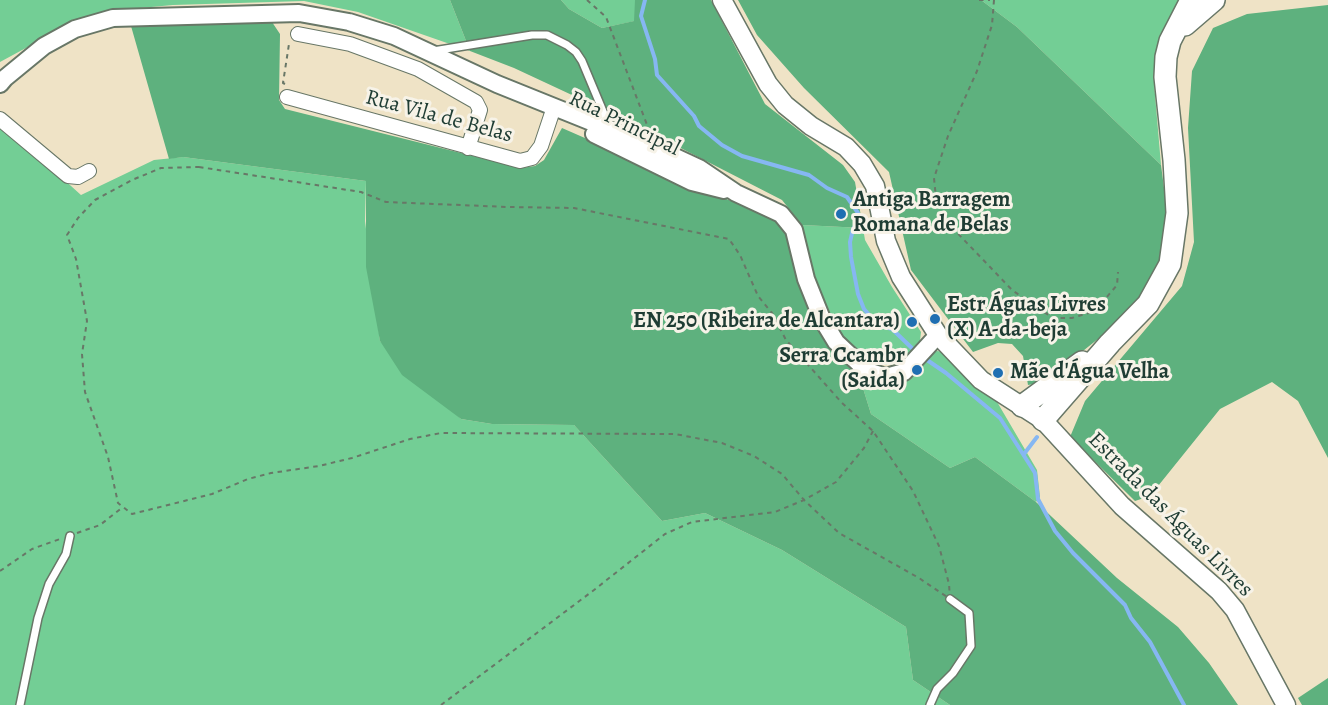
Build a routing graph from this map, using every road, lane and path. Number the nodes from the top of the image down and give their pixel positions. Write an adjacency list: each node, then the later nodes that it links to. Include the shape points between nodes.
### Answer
1 (587, 0): 17 (path, via 606,17)
2 (722, 0): 21 (main road, Estrada das Águas Livres, via 768,84 785,105 846,147 862,164 875,186 886,242 901,277)
3 (979, 0): 4 (path)
4 (992, 0): 20 (path, via 992,25 934,178 944,219 1012,290 1053,318 1072,318 1095,311 1117,285)
5 (1193, 0): 8 (highway)
6 (1214, 0): 8 (highway)
7 (298, 34): 12 (path, via 289,44 283,83 288,85); 16 (street, via 350,44 418,69 476,102 480,110)
8 (1170, 41): 22 (highway, via 1165,77 1178,213 1170,264 1148,304)
9 (428, 52): 10 (street, Rua Principal, via 349,22 299,13 137,16 75,29 44,46); 11 (street, Rua Principal); 15 (lane, via 547,35 576,52)
10 (2, 80)
11 (497, 84): 13 (street, Rua Principal); 15 (street, Rua Principal)
12 (287, 97): 16 (street, Rua Vila de Belas)
13 (552, 113): 16 (street, Rua Vila de Belas, via 541,146 532,158 520,161); 19 (street, Rua Principal, via 692,182)
14 (0, 119): 18 (street, via 68,176 78,177)
15 (611, 130): 17 (street, Rua Principal)
16 (468, 148)
17 (656, 148): 19 (street, Rua Principal, via 699,168)
18 (88, 171)
19 (736, 193): 21 (street, Rua Principal, via 781,214 789,223 822,319 836,342 867,371 885,377 904,372)
20 (1118, 272)
21 (938, 335): 23 (main road, Estrada das Águas Livres, via 981,380)
22 (1110, 343): 23 (highway); 24 (highway)
23 (1022, 406): 24 (main road, Estrada das Águas Livres)
24 (1043, 420): 32 (main road, Estrada das Águas Livres, via 1122,506 1219,591 1235,610)
25 (873, 431): 26 (path, via 836,482); 26 (path, via 842,403 786,340 729,239 574,208 386,202 362,192 200,167 161,168 132,180 95,200 67,235 76,259 87,321 81,354 85,392 108,457 118,503 132,514 212,494 271,473 320,466 441,433 675,434 722,443 754,456 782,474); 28 (path, via 913,491 939,546)
26 (804, 500): 28 (path, via 839,533); 30 (path, via 775,512 692,522 665,534)
27 (70, 536): 29 (lane, via 38,618)
28 (950, 599): 31 (lane, via 969,613 970,646 937,689)
29 (20, 705)
30 (441, 705)
31 (930, 705)
32 (1286, 705)

